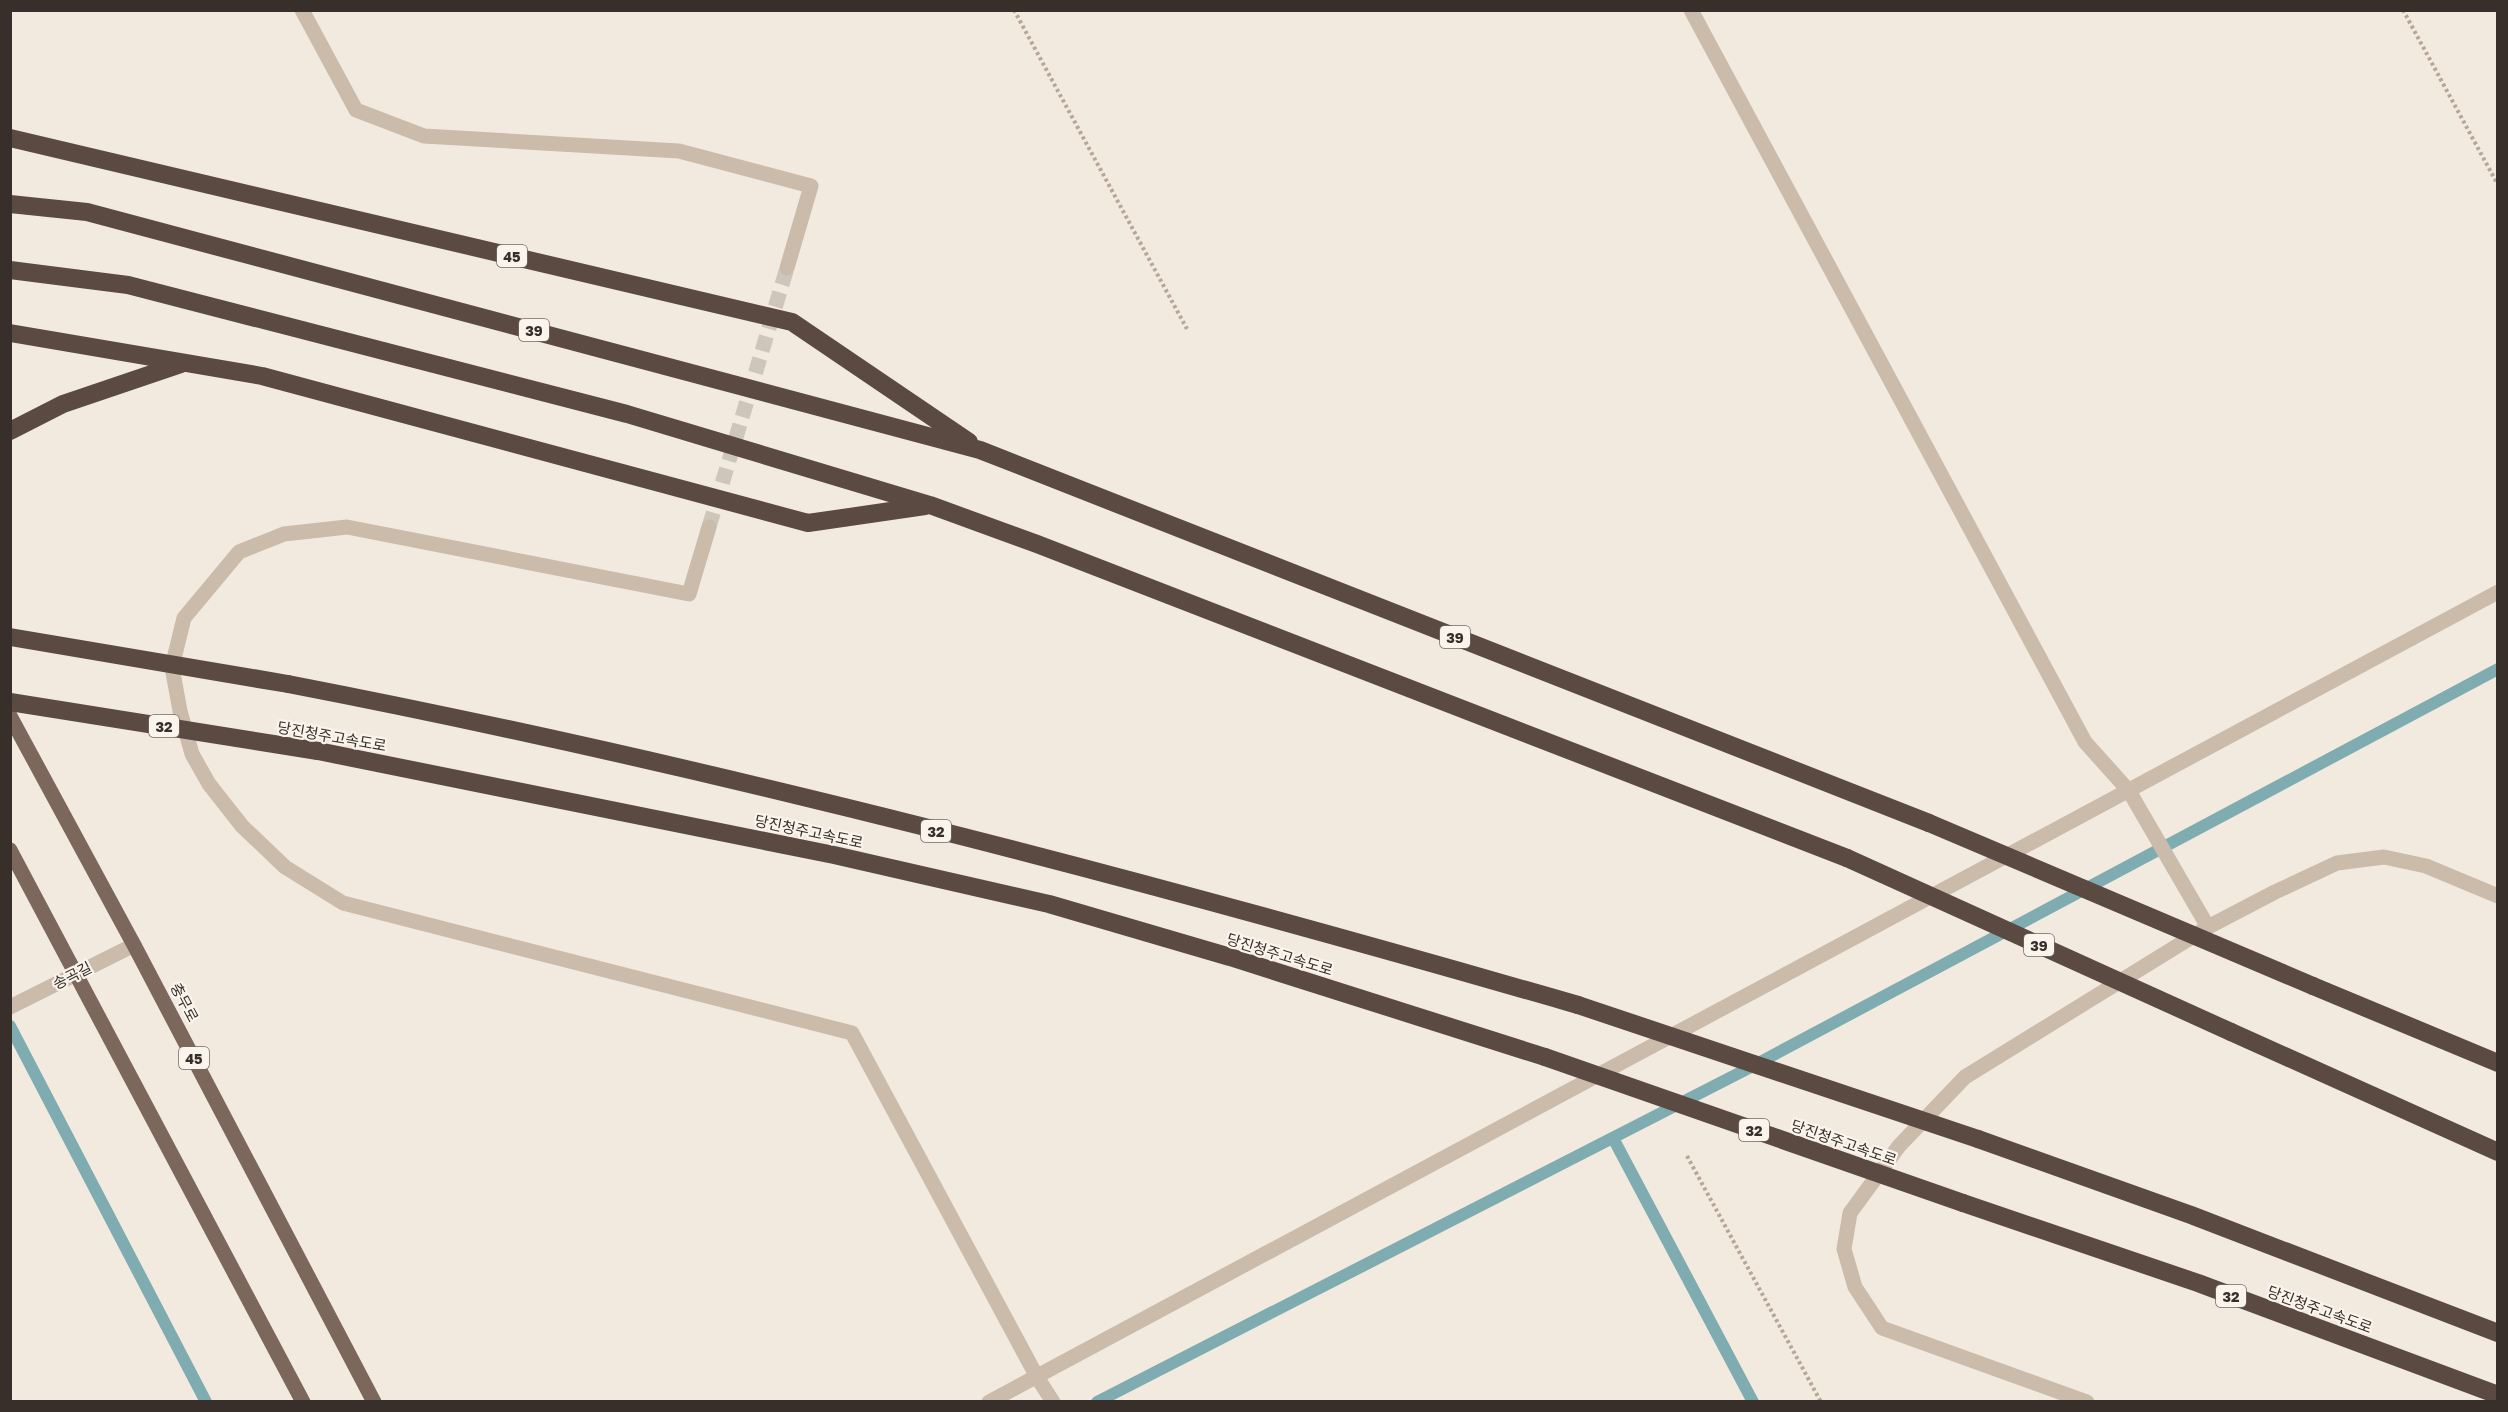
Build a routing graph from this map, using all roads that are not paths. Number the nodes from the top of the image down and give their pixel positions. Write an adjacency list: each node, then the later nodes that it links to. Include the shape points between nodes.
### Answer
1 (302, 10): 5 (street, via 356,110 424,136 679,151 811,186)
2 (1691, 10): 17 (street, via 2085,742)
3 (10, 138): 10 (highway, 45, via 792,322)
4 (10, 204): 10 (highway, 39, via 87,212)
5 (787, 268)
6 (10, 270): 11 (highway, 39, via 128,285 627,414)
7 (10, 333): 8 (highway)
8 (184, 363): 9 (highway, via 63,404); 11 (highway, via 262,376 808,523)
9 (10, 431)
10 (980, 450): 24 (highway, 39, bridge, via 1929,823)
11 (930, 505): 25 (highway, 39, bridge, via 1847,858)
12 (709, 527): 27 (street, via 689,594 347,527 284,534 239,552 184,618 171,668 192,754 209,784 242,826 285,867 343,903 852,1033)
13 (2498, 592): 17 (street)
14 (10, 637): 26 (highway, 당진청주고속도로 / 32, bridge, via 288,684 572,743 833,805 1359,941 1578,1005 1978,1139)
15 (10, 702): 28 (highway, 당진청주고속도로 / 32, bridge, via 318,751 822,852 1049,904 1545,1057 2198,1283)
16 (10, 716): 21 (main road, 충무로 / 45)
17 (2128, 791): 20 (street); 27 (street)
18 (10, 850): 22 (main road)
19 (2498, 896): 20 (street, via 2426,866 2384,857 2337,864)
20 (2208, 927): 33 (street, via 1965,1077 1899,1146 1851,1213 1844,1249 1855,1287 1882,1328)
21 (134, 945): 22 (street, 송곡길); 30 (main road, 충무로 / 45)
22 (76, 973): 23 (street, 송곡길); 29 (main road)
23 (10, 1007)
24 (2498, 1063)
25 (2498, 1152)
26 (2498, 1332)
27 (1037, 1377): 31 (street); 32 (street)
28 (2498, 1395)
29 (303, 1401)
30 (374, 1401)
31 (989, 1401)
32 (1053, 1401)
33 (2087, 1401)

